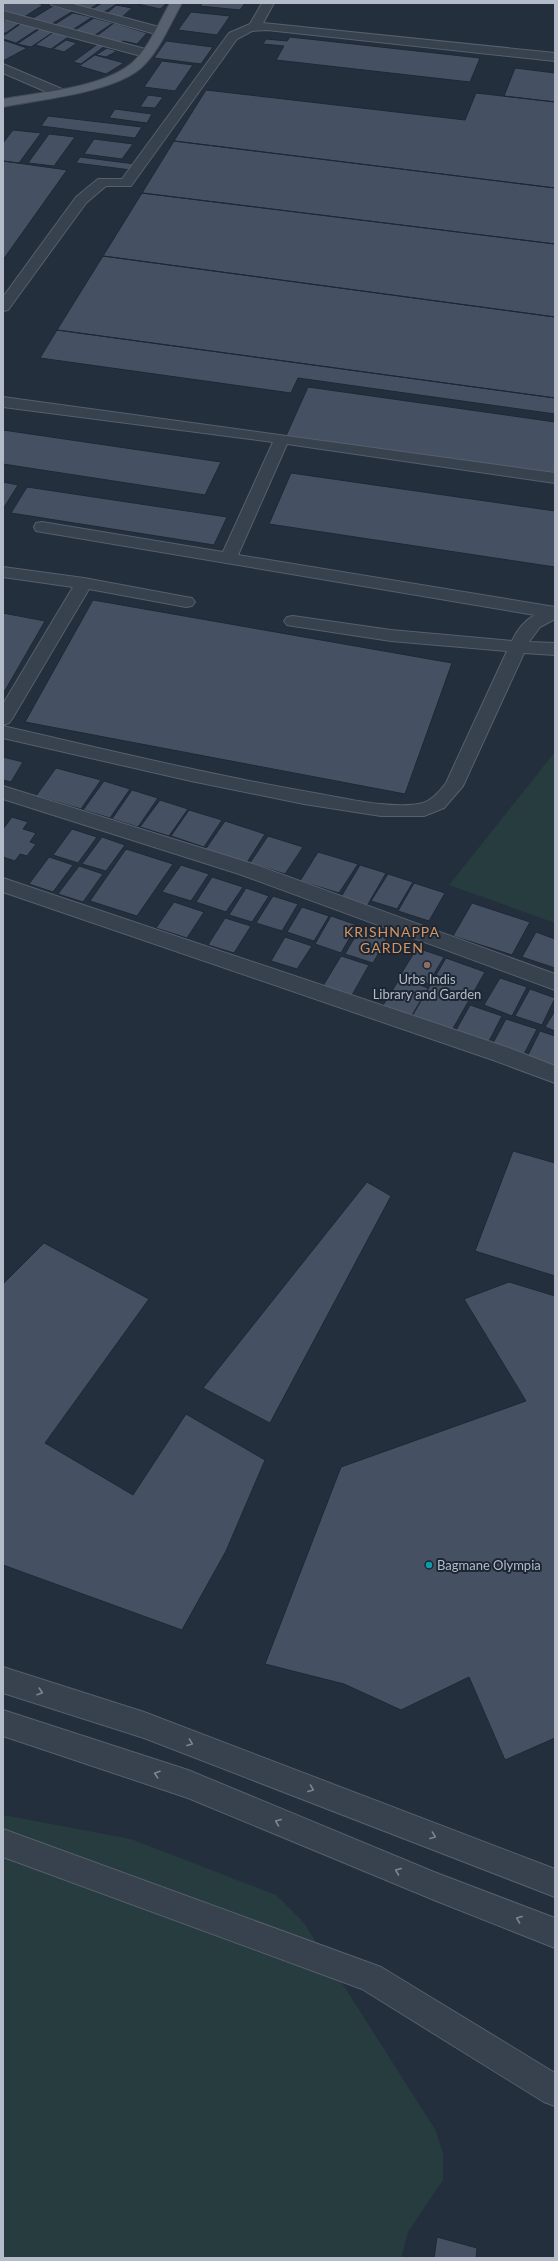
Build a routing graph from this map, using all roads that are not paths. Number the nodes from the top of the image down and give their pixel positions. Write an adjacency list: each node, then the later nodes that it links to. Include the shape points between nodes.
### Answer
1 (56, 3): 6 (street)
2 (176, 3): 6 (main road)
3 (268, 3): 5 (street)
4 (3, 15): 7 (street)
5 (255, 26): 8 (street); 12 (street, via 234,36 126,183 103,182 81,200)
6 (159, 31): 7 (main road)
7 (145, 53): 10 (main road, via 139,64 122,75 99,84)
8 (555, 58)
9 (3, 68): 10 (street)
10 (58, 92): 11 (main road)
11 (3, 103)
12 (3, 307)
13 (3, 402): 14 (street)
14 (282, 439): 15 (street); 17 (street)
15 (555, 478)
16 (42, 526): 17 (street)
17 (228, 559): 21 (street)
18 (3, 572): 19 (street)
19 (84, 583): 20 (street); 25 (street)
20 (186, 602)
21 (554, 613): 23 (street, via 534,623 523,635)
22 (294, 621): 23 (street, via 340,629)
23 (517, 647): 24 (street); 26 (street, via 454,786 434,806 422,809 404,810 335,803 234,785)
24 (555, 649)
25 (3, 719)
26 (3, 732)
27 (3, 792): 29 (street, via 246,869)
28 (3, 885): 30 (street, via 494,1051)
29 (555, 982)
30 (555, 1075)
31 (3, 1680): 34 (street, one-way to 34, via 144,1725)
32 (3, 1724): 35 (street, one-way to 32, via 188,1784)
33 (3, 1843): 36 (street, via 371,1977)
34 (555, 1883)
35 (555, 1933)
36 (555, 2091)

